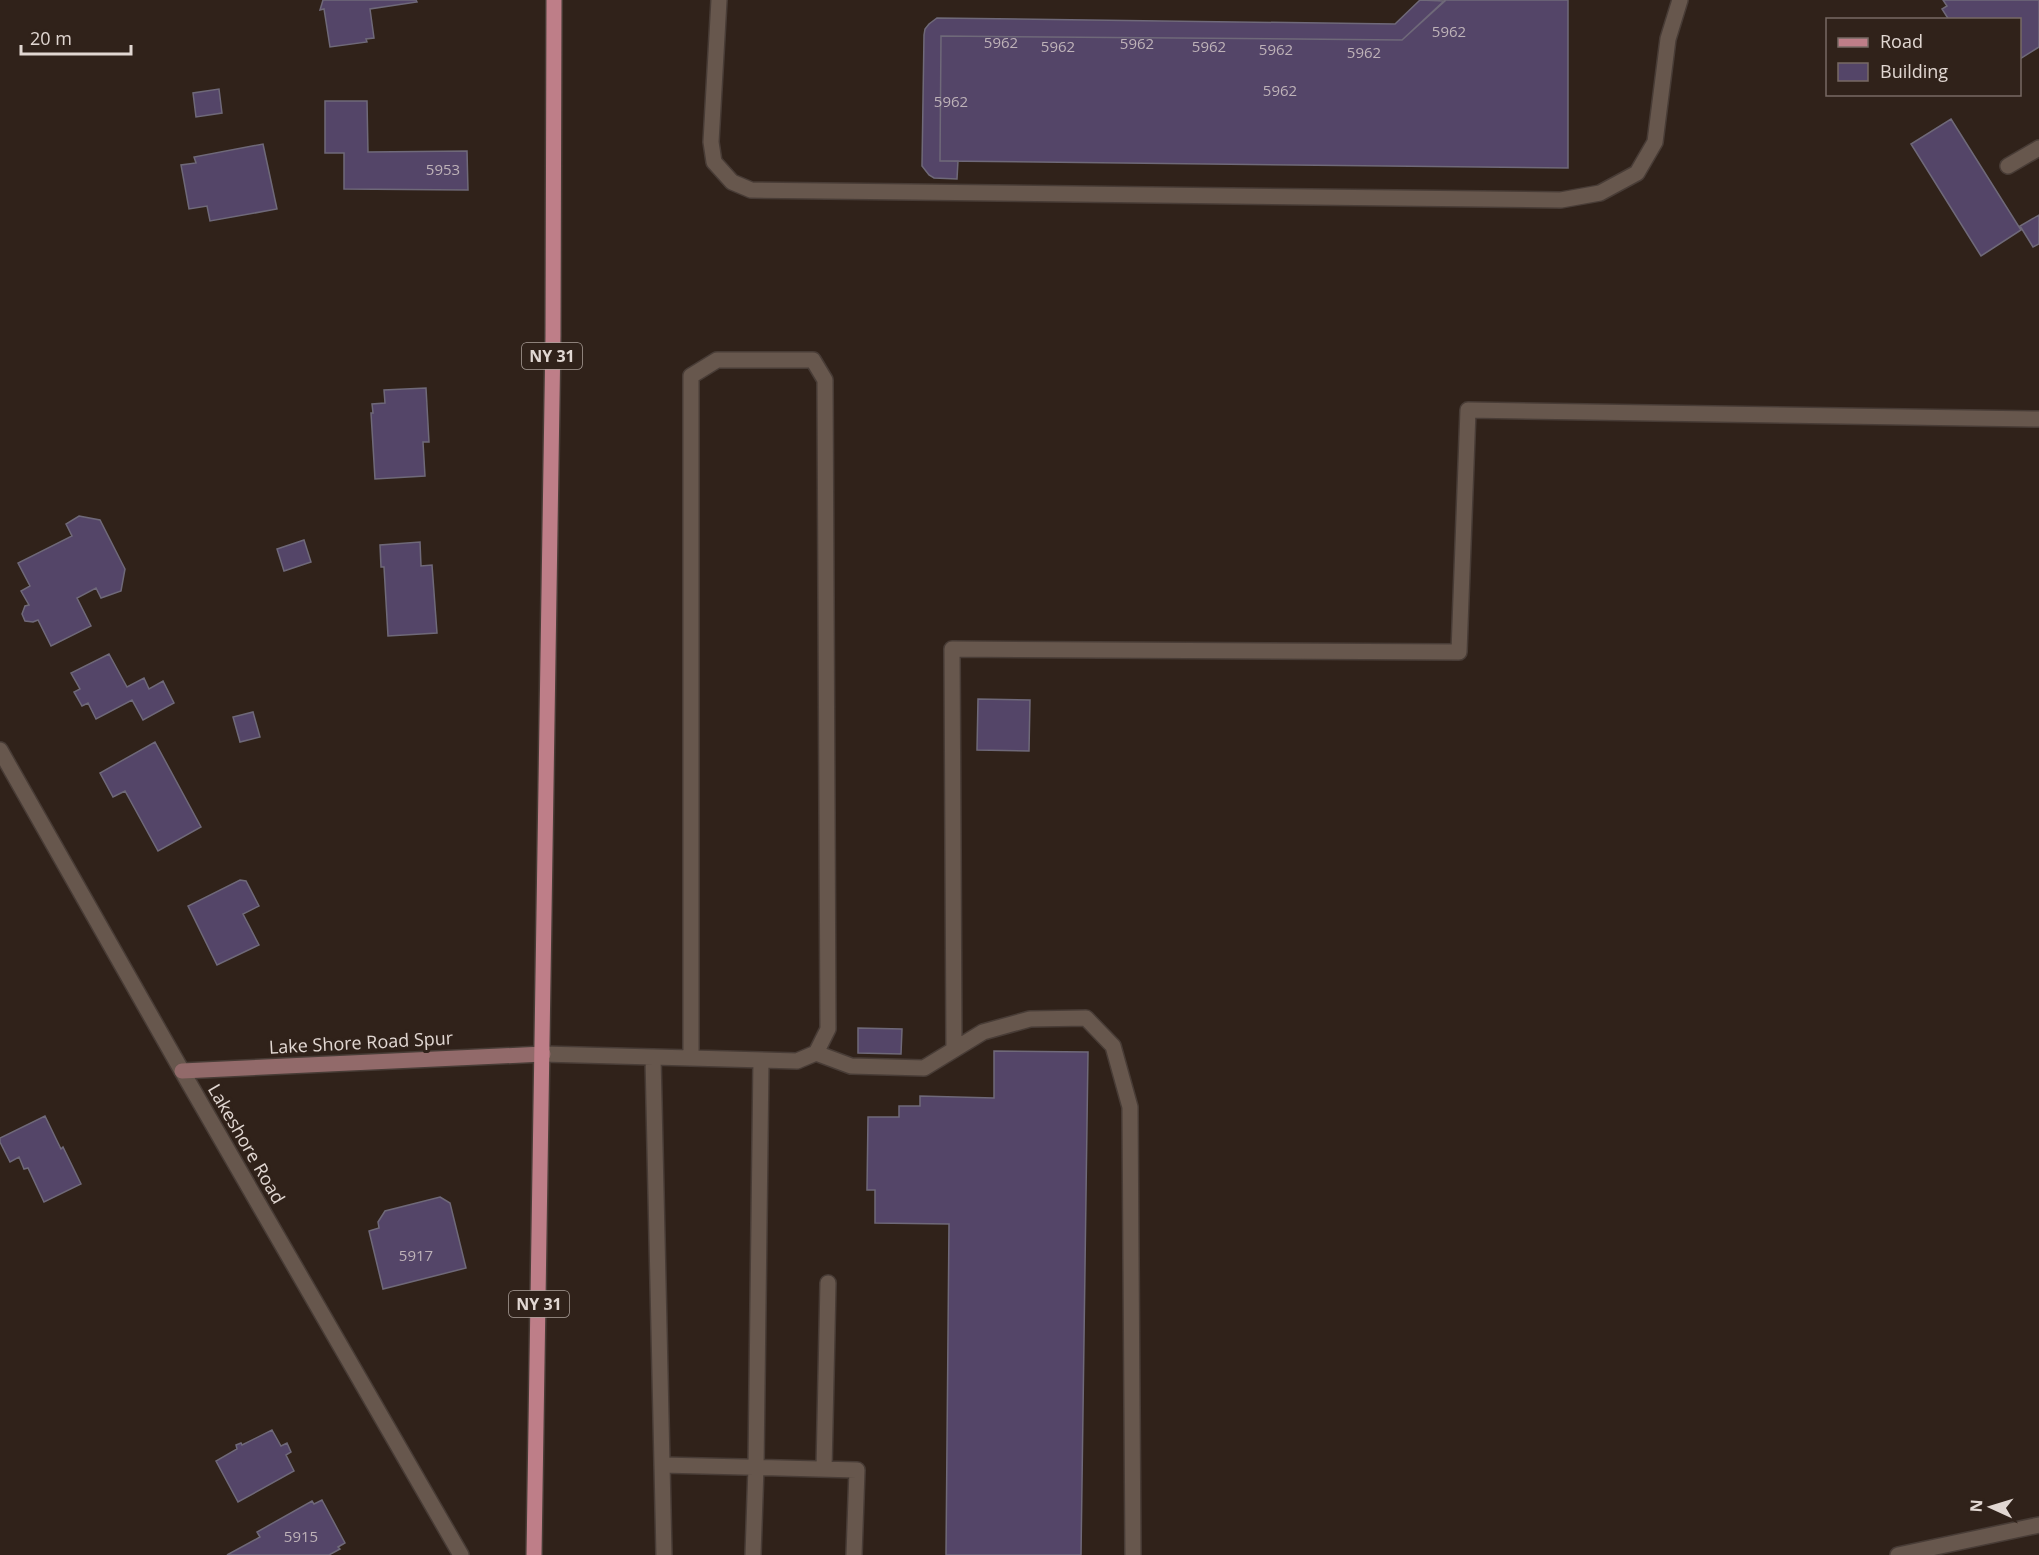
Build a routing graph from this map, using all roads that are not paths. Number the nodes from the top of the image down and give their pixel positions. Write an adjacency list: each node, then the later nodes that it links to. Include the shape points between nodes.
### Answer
1 (554, 0): 10 (main road, NY 31)
2 (719, 0): 3 (street, via 711,142 714,162 732,182 751,190 1561,200 1600,193 1637,173 1655,142 1668,39)
3 (1680, 0)
4 (2039, 148): 5 (street)
5 (2008, 166)
6 (2039, 419): 8 (street, via 1468,410 1459,652 952,649)
7 (0, 750): 14 (street, Lakeshore Road)
8 (954, 1049): 9 (street, via 924,1068 851,1066); 25 (street, via 983,1032 1030,1019 1053,1018 1086,1018 1113,1046 1130,1107)
9 (816, 1053): 12 (street, via 828,1029 825,380 813,360 717,360 691,376 690,393); 13 (street, via 797,1061)
10 (543, 1054): 11 (street); 14 (main road, Lake Shore Road Spur); 21 (main road, NY 31)
11 (653, 1057): 12 (street); 16 (street)
12 (691, 1058): 13 (street)
13 (761, 1060): 17 (street)
14 (182, 1071): 20 (street, Lakeshore Road)
15 (828, 1283): 18 (street)
16 (662, 1465): 17 (street); 22 (street)
17 (756, 1467): 18 (street); 23 (street)
18 (824, 1469): 24 (street, via 857,1470)
19 (2039, 1525): 26 (street)
20 (461, 1555)
21 (534, 1555)
22 (664, 1555)
23 (753, 1555)
24 (854, 1555)
25 (1133, 1555)
26 (1898, 1555)

